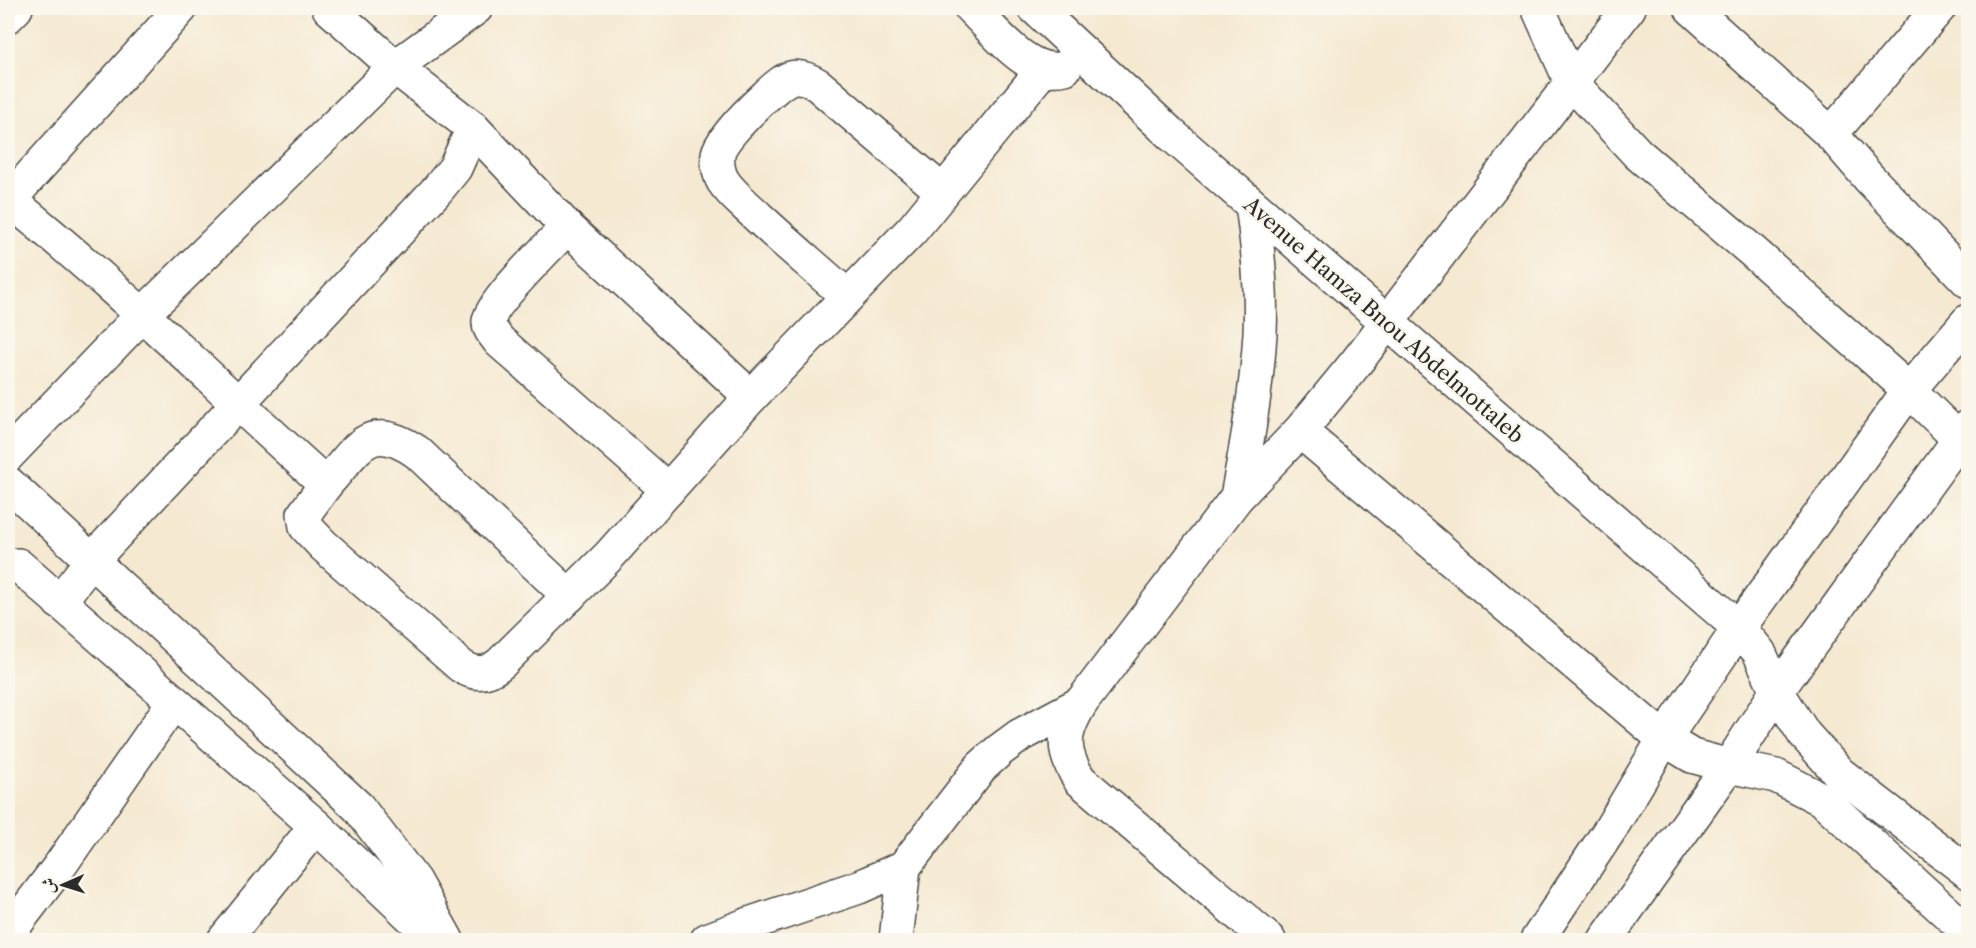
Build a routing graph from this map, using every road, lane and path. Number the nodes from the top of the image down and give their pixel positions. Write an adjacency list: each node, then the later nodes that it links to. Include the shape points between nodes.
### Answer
1 (16, 8): 11 (street)
2 (181, 8): 19 (street)
3 (329, 8): 13 (street)
4 (476, 8): 13 (street)
5 (971, 8): 14 (street, via 1025,60)
6 (1035, 8): 12 (street, Avenue Hamza Bnou Abdelmottaleb)
7 (1538, 8): 15 (street)
8 (1629, 8): 15 (street)
9 (1691, 8): 17 (street)
10 (1939, 8): 17 (street)
11 (8, 16)
12 (1089, 59): 14 (street, via 1058,70); 20 (street, Avenue Hamza Bnou Abdelmottaleb)
13 (395, 67): 16 (street); 24 (street)
14 (1044, 68): 18 (street)
15 (1571, 82): 26 (street); 27 (street, via 1638,154)
16 (473, 128): 21 (street); 29 (street, via 454,168 438,189)
17 (1831, 134): 22 (street)
18 (943, 192): 23 (street); 23 (street, via 809,79 800,76 784,80 747,114 718,152 722,179)
19 (8, 200): 24 (street)
20 (1252, 205): 26 (street, Avenue Hamza Bnou Abdelmottaleb); 36 (street, via 1260,332 1255,391)
21 (567, 227): 28 (street); 35 (street, via 497,303 489,326 499,341)
22 (1968, 281)
23 (847, 296): 28 (street)
24 (143, 314): 29 (street); 32 (street)
25 (1968, 321): 27 (street)
26 (1386, 322): 30 (street); 41 (street, Avenue Hamza Bnou Abdelmottaleb)
27 (1909, 390): 31 (street); 41 (street)
28 (751, 397): 35 (street)
29 (236, 403): 34 (street); 37 (street)
30 (1300, 431): 36 (street); 45 (street)
31 (1965, 438): 42 (street)
32 (8, 455)
33 (8, 483): 37 (street)
34 (326, 484): 39 (street, via 368,440 383,436 403,442); 39 (street, via 304,514 306,527 468,671 491,670)
35 (668, 490): 39 (street)
36 (1237, 497): 44 (street)
37 (92, 560): 40 (street); 52 (street, via 358,807 414,881)
38 (11, 565): 40 (street)
39 (569, 596)
40 (59, 602): 43 (street)
41 (1738, 628): 42 (street, Avenue Hamza Bnou Abdelmottaleb, via 1759,652); 45 (street)
42 (1777, 691): 46 (street); 49 (street, Avenue Hamza Bnou Abdelmottaleb, via 1804,734 1839,773)
43 (172, 703): 47 (street); 51 (street)
44 (1081, 703): 48 (street, via 1019,736 981,767); 56 (street, via 1065,740 1066,752 1080,780)
45 (1664, 739): 46 (street, via 1692,756); 57 (street)
46 (1729, 766): 50 (street, via 1776,776 1823,800); 58 (street)
47 (316, 826): 52 (street); 53 (street)
48 (904, 867): 54 (street, via 859,887); 55 (street)
49 (1968, 872)
50 (1968, 932)
51 (8, 934)
52 (430, 937)
53 (224, 940)
54 (707, 940)
55 (896, 940)
56 (1269, 940)
57 (1537, 940)
58 (1605, 940)

